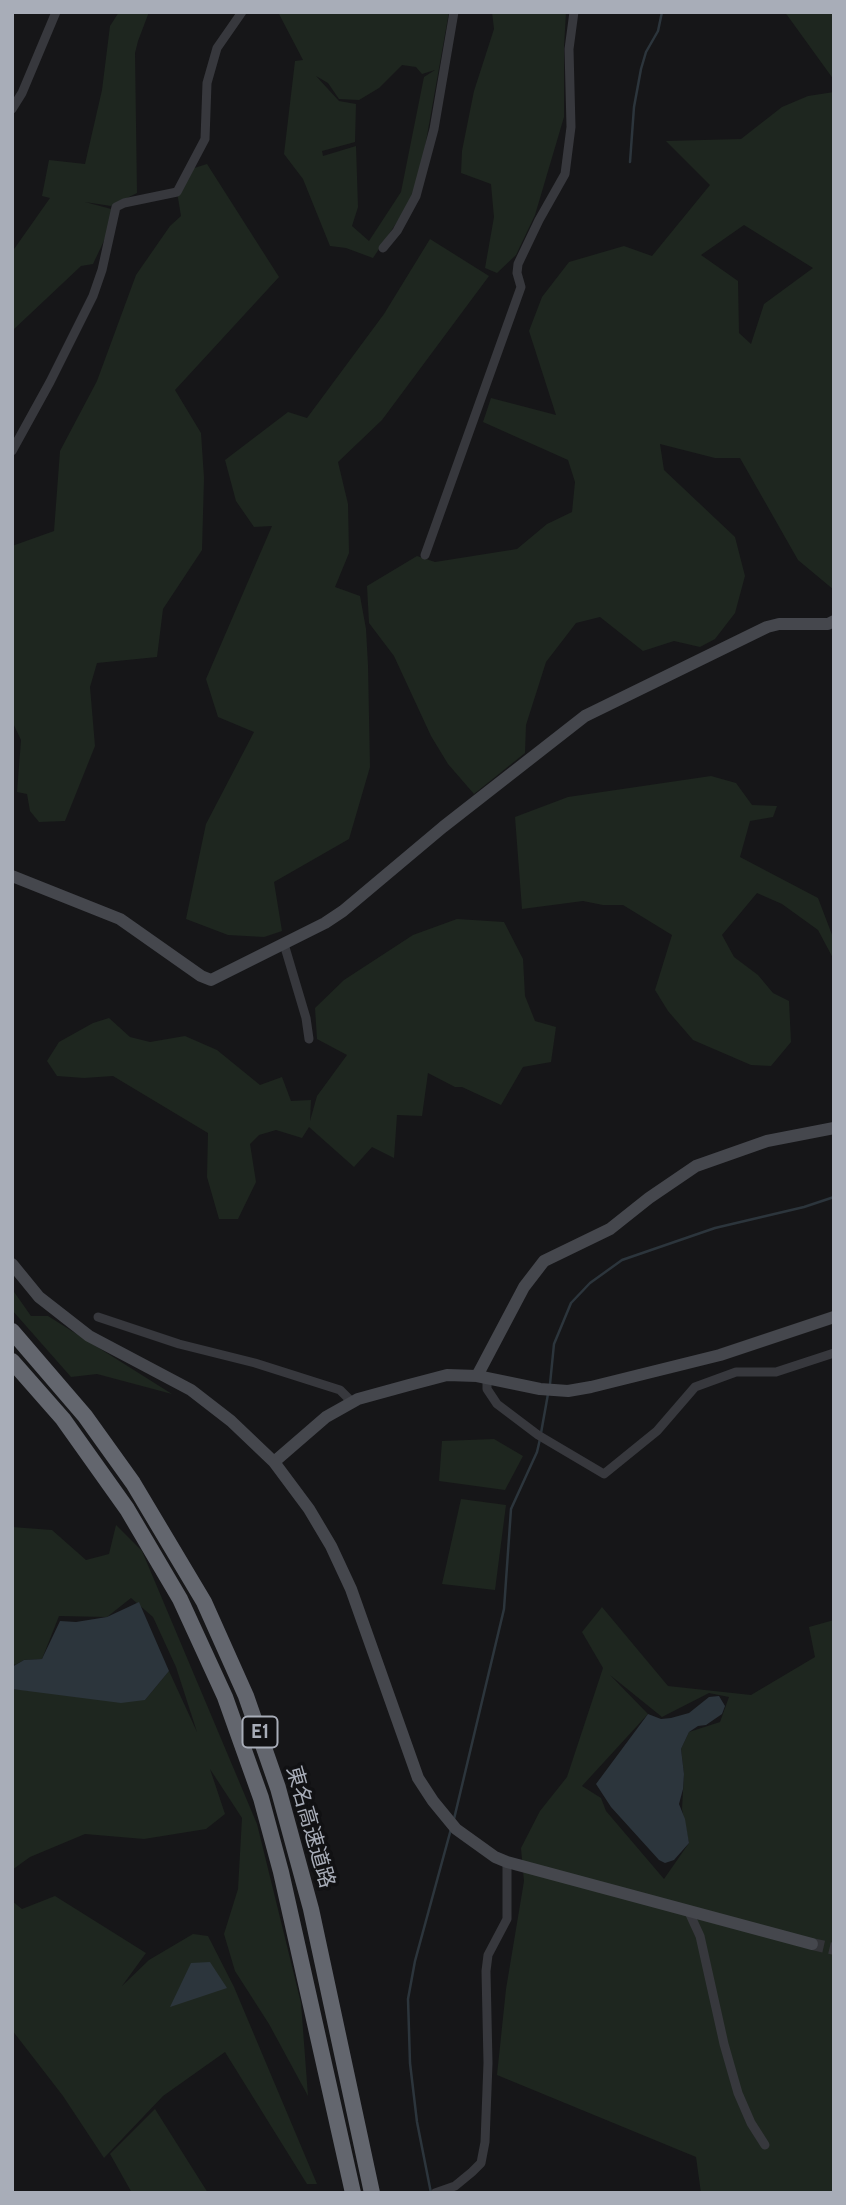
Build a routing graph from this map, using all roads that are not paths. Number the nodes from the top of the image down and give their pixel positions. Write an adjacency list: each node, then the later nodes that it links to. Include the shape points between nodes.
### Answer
1 (56, 12): 5 (street)
2 (242, 12): 7 (street, via 217,48 207,83 205,139 177,192 116,207 93,296)
3 (454, 12): 6 (street, via 434,129 416,196)
4 (574, 12): 8 (street, via 565,174 518,264 521,288)
5 (12, 109)
6 (383, 248)
7 (12, 451)
8 (425, 555)
9 (834, 621): 11 (street, via 766,627 585,716 343,911)
10 (12, 876): 11 (street, via 120,919 211,980)
11 (284, 944): 12 (street)
12 (309, 1039)
13 (834, 1128): 20 (street, via 766,1141 696,1166 610,1229 544,1261 524,1287)
14 (12, 1264): 22 (street, via 39,1297 89,1336 191,1390)
15 (98, 1317): 21 (street, via 340,1390)
16 (834, 1317): 20 (street, via 720,1355 591,1387 547,1390)
17 (12, 1331): 28 (highway, 東名高速道路 / E1, via 85,1416 134,1483 204,1602 246,1696 278,1788 308,1898)
18 (834, 1353): 20 (street, via 776,1372 736,1372 695,1387 657,1431 604,1474 497,1404)
19 (12, 1361): 27 (highway, 東名高速道路 / E1, via 63,1419 127,1508 180,1600 225,1697 278,1859)
20 (482, 1377): 21 (street, via 447,1375)
21 (352, 1402): 22 (street, via 326,1417)
22 (274, 1462): 23 (street, via 309,1509 351,1589 418,1778 452,1825)
23 (507, 1862): 24 (street); 29 (street, via 507,1919 488,1955 486,1971 488,2063 481,2163 455,2186)
24 (689, 1912): 25 (street); 26 (street, via 700,1936 738,2093)
25 (812, 1944)
26 (765, 2145)
27 (354, 2193)
28 (372, 2193)
29 (435, 2193)

